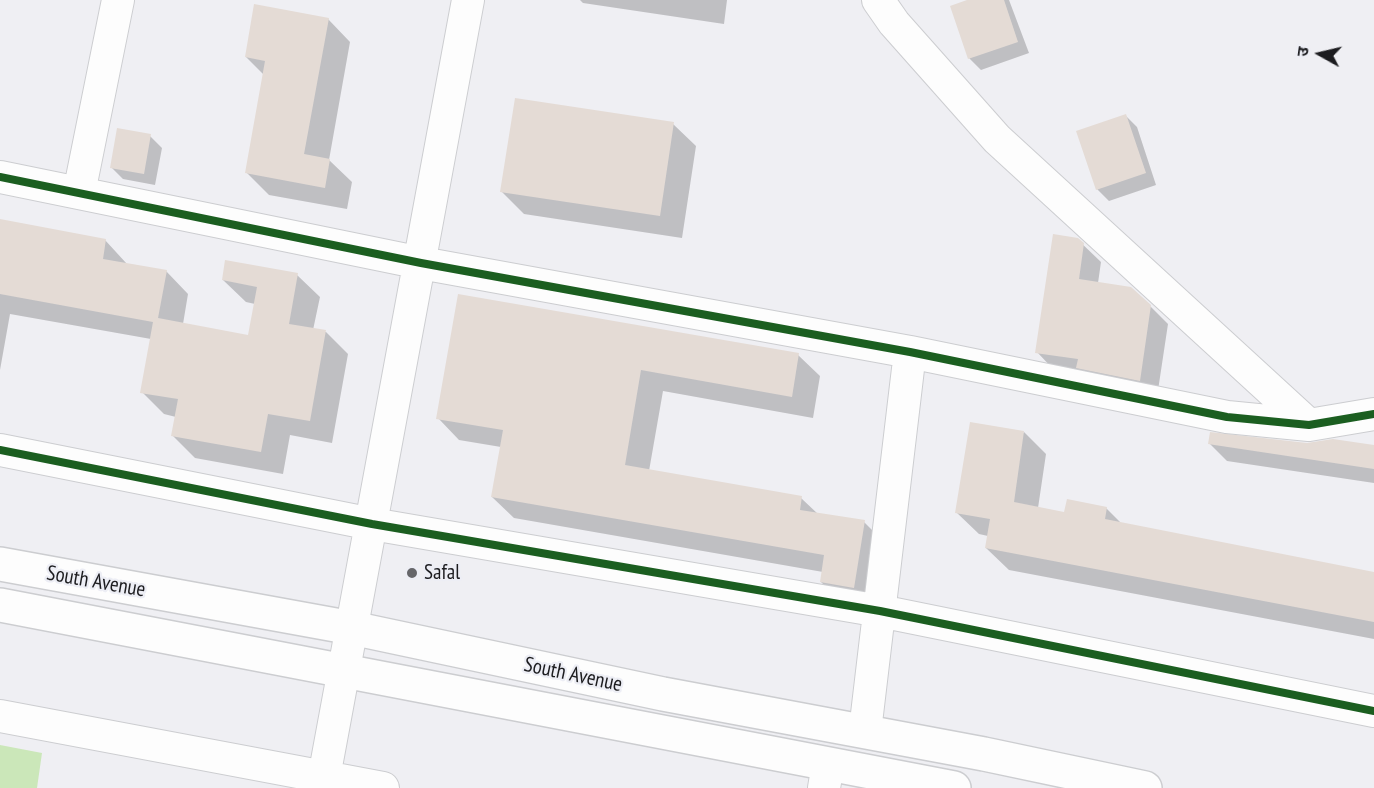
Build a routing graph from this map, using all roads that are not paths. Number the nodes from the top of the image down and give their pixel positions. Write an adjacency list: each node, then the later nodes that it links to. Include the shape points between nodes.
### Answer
1 (118, 0): 5 (street)
2 (468, 0): 6 (street)
3 (878, 0): 9 (street, via 997,139)
4 (0, 177): 5 (street)
5 (79, 194): 6 (street)
6 (421, 263): 7 (street); 11 (street)
7 (910, 352): 9 (street, via 1227,417); 14 (street)
8 (1374, 414): 9 (street)
9 (1309, 425)
10 (0, 450): 11 (street)
11 (372, 524): 14 (street); 15 (street)
12 (0, 564): 15 (main road, South Avenue)
13 (0, 605): 16 (main road, South Avenue)
14 (880, 611): 17 (street); 19 (street)
15 (352, 628): 16 (street); 19 (main road, South Avenue, via 663,694)
16 (344, 670): 20 (main road, South Avenue); 21 (street)
17 (1374, 711)
18 (0, 716): 21 (street)
19 (865, 731): 24 (main road, South Avenue)
20 (826, 776): 23 (main road, South Avenue)
21 (323, 782): 22 (street)
22 (383, 788)
23 (954, 788)
24 (1145, 788)

